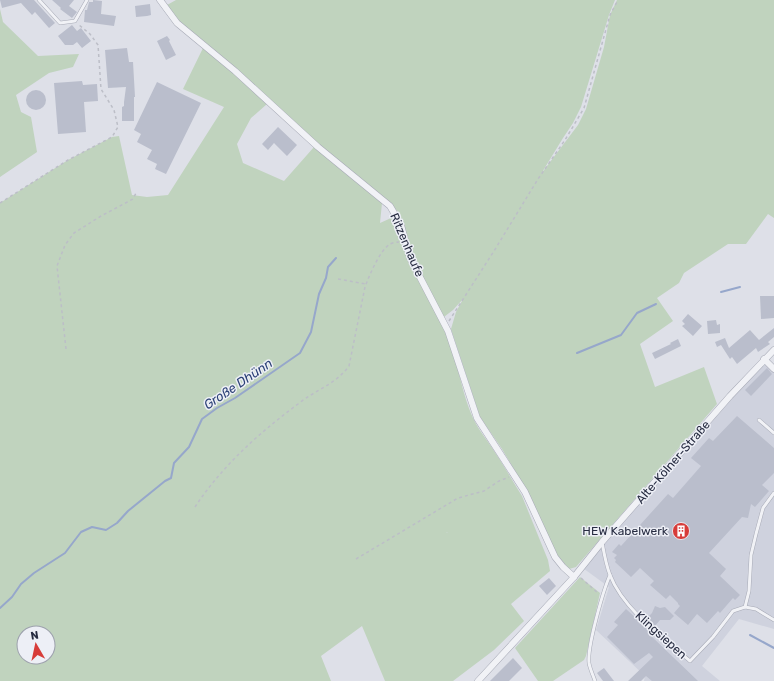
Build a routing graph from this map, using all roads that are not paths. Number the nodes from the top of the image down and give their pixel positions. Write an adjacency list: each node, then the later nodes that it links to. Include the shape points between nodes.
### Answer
1 (38, 0): 2 (lane, via 60,23 75,22)
2 (87, 0)
3 (160, 0): 12 (street, Ritzenhaufe, via 177,23 235,71 318,147 390,206 401,225 410,258 445,325 477,418 525,492 555,557)
4 (774, 350): 5 (street, Alte-Kölner-Straße)
5 (764, 359): 6 (street); 10 (street, Alte-Kölner-Straße)
6 (774, 369)
7 (760, 420): 8 (lane)
8 (774, 433)
9 (774, 493): 13 (lane, via 763,508 756,534)
10 (602, 542): 11 (lane, Klingsiepen); 12 (street, Alte-Kölner-Straße)
11 (610, 575): 13 (lane, Klingsiepen, via 619,592 641,620 690,661 733,611); 16 (lane, via 604,588 590,644 589,663)
12 (575, 576): 15 (street)
13 (745, 606): 14 (lane, via 756,609)
14 (774, 620)
15 (478, 681)
16 (595, 681)

